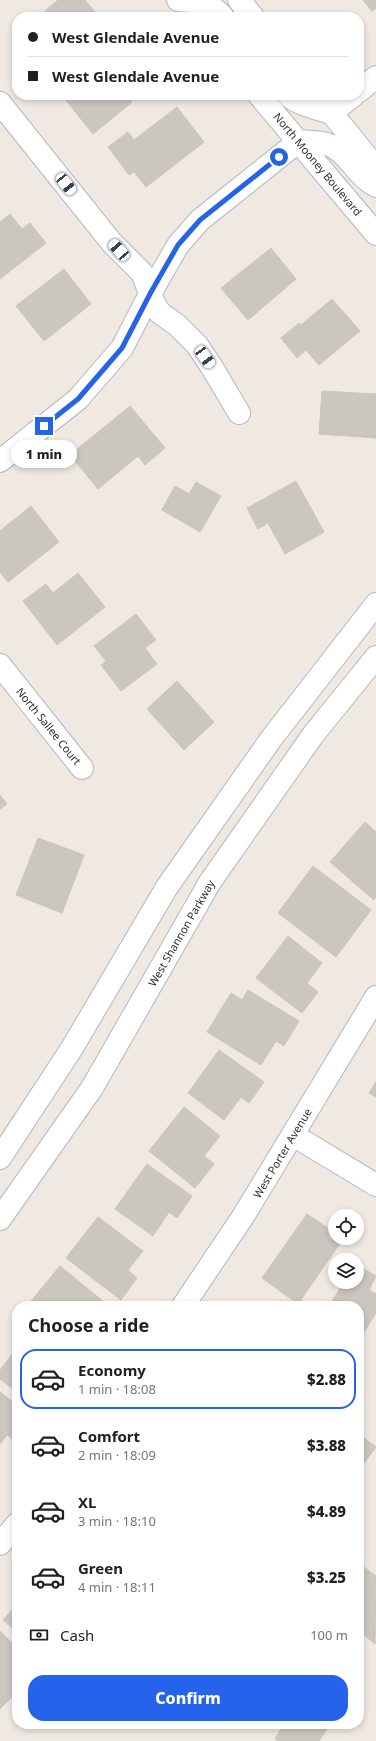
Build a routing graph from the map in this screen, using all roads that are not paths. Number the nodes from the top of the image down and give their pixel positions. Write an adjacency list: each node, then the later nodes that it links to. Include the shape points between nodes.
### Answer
1 (178, 0): 3 (street); 4 (street, via 204,2)
2 (239, 0): 5 (street)
3 (188, 12)
4 (219, 12)
5 (249, 12)
6 (376, 77): 7 (street)
7 (364, 87)
8 (263, 100): 14 (street, North Mooney Boulevard)
9 (295, 100): 13 (street)
10 (321, 100): 13 (street)
11 (348, 100): 13 (street)
12 (0, 102): 18 (street, via 112,243 142,273)
13 (331, 113): 15 (street)
14 (299, 141): 16 (street, via 327,144 341,153 359,174); 17 (street, North Mooney Boulevard); 18 (street, via 200,220 178,245)
15 (376, 168)
16 (376, 186)
17 (376, 234)
18 (151, 292): 19 (street, via 160,313 197,345); 20 (street, via 122,348 78,399)
19 (239, 414)
20 (0, 461)
21 (376, 604): 27 (street, via 271,740 167,887 72,1048)
22 (376, 657): 29 (street, West Shannon Parkway, via 313,735 210,882 92,1088)
23 (0, 665): 24 (street, North Sallee Court)
24 (82, 768)
25 (376, 997): 26 (street, West Porter Avenue)
26 (293, 1135): 28 (street); 30 (street, West Porter Avenue)
27 (0, 1158)
28 (376, 1185)
29 (0, 1219)
30 (186, 1301)
31 (12, 1530): 32 (street)
32 (0, 1544)

